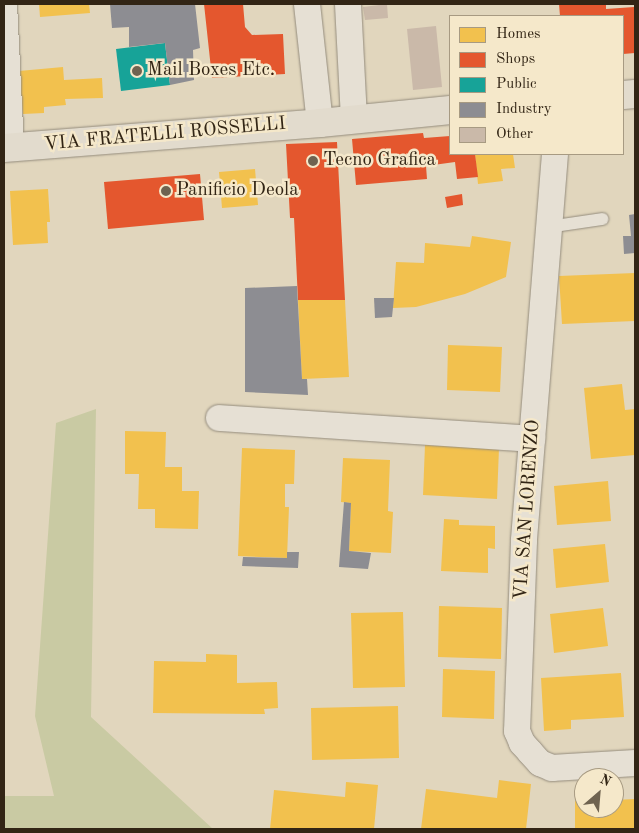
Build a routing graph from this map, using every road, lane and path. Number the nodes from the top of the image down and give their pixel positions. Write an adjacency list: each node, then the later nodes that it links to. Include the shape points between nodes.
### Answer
1 (4, 4): 7 (street, VIA FRATELLI ROSSELLI)
2 (307, 4): 6 (street)
3 (348, 4): 5 (street)
4 (449, 110): 5 (main road, VIA FRATELLI ROSSELLI)
5 (354, 118): 6 (main road, VIA FRATELLI ROSSELLI)
6 (320, 123): 7 (main road, VIA FRATELLI ROSSELLI)
7 (7, 148)
8 (555, 155): 10 (street, VIA SAN LORENZO)
9 (602, 218): 10 (lane)
10 (548, 227): 12 (street, VIA SAN LORENZO)
11 (219, 418): 12 (street)
12 (532, 439): 13 (street, VIA SAN LORENZO, via 524,541 518,731 522,743 540,763 552,768)
13 (635, 763)

